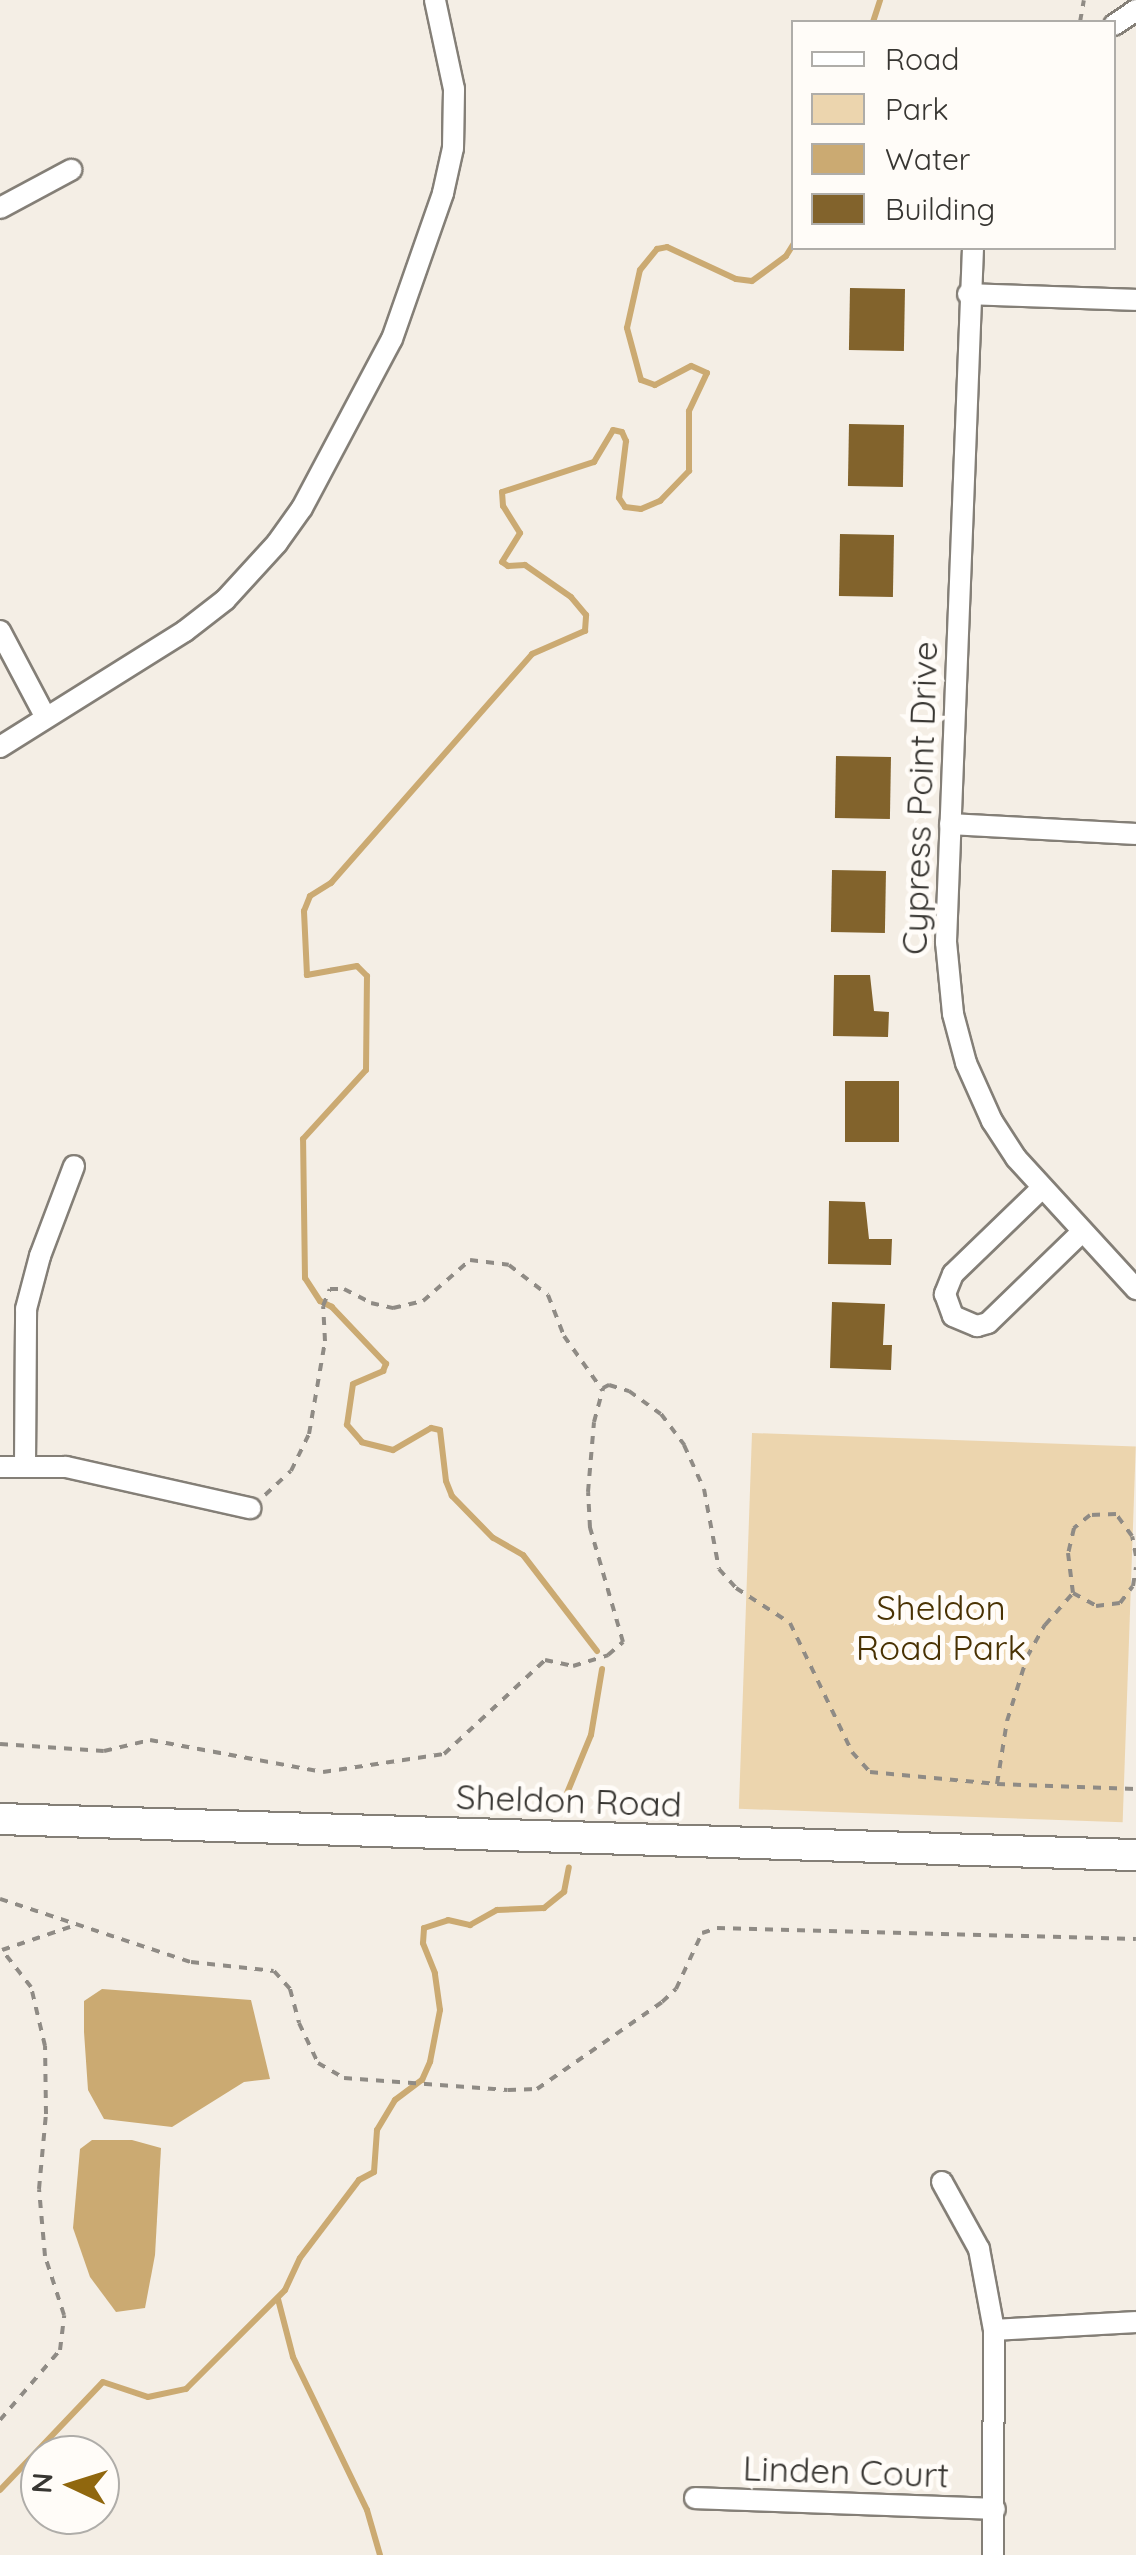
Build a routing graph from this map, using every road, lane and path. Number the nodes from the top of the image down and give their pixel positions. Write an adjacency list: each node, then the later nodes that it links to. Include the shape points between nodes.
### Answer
1 (435, 0): 8 (street, via 454,88 453,148 416,280 368,390 302,508 251,574 185,631)
2 (71, 170): 3 (street)
3 (0, 208)
4 (973, 250): 5 (street, Cypress Point Drive)
5 (968, 294): 6 (street); 10 (street, Cypress Point Drive)
6 (1136, 300)
7 (0, 632): 8 (street)
8 (46, 718): 9 (street)
9 (0, 747)
10 (950, 824): 11 (street); 13 (street, Cypress Point Drive, via 946,942 953,1014 992,1121)
11 (1136, 834)
12 (74, 1166): 17 (street, via 26,1309)
13 (1041, 1190): 14 (street, Cypress Point Drive); 14 (street, via 953,1274 945,1294 952,1316 988,1323)
14 (1080, 1234): 15 (street, Cypress Point Drive)
15 (1136, 1290)
16 (602, 1390): 19 (path, via 564,1336 548,1295 509,1265 470,1260 423,1301 393,1308 330,1289 309,1434 291,1471); 23 (path, via 594,1422 590,1528 623,1642 608,1655 573,1666 545,1660 444,1754 323,1772 150,1740 104,1751); 24 (path, via 610,1385 630,1391 661,1414 684,1445 704,1489 719,1569 736,1588 790,1622 852,1752 870,1772)
17 (25, 1465): 18 (street); 19 (street, via 129,1479)
18 (0, 1467)
19 (250, 1508)
20 (1136, 1556): 22 (path, via 1116,1514 1090,1515 1074,1528 1068,1553)
21 (1136, 1567): 22 (path, via 1120,1603 1096,1606)
22 (1074, 1593): 24 (path, via 1027,1657)
23 (0, 1744)
24 (996, 1784): 25 (path)
25 (1136, 1789)
26 (0, 1820): 27 (main road, Sheldon Road)
27 (1136, 1855)
28 (0, 1899): 29 (path)
29 (72, 1926): 30 (path, via 191,1962 274,1971 290,1989 318,2063 344,2078 508,2090 537,2089 662,2002 702,1934 717,1928); 34 (path, via 2,1950 32,1987 44,2046 39,2190 44,2256 64,2315 60,2350)
30 (1136, 1940)
31 (942, 2182): 33 (street, via 979,2249)
32 (1136, 2322): 33 (street)
33 (994, 2330): 36 (street)
34 (0, 2420)
35 (695, 2498): 36 (street, Linden Court)
36 (994, 2509): 37 (street)
37 (993, 2555)

